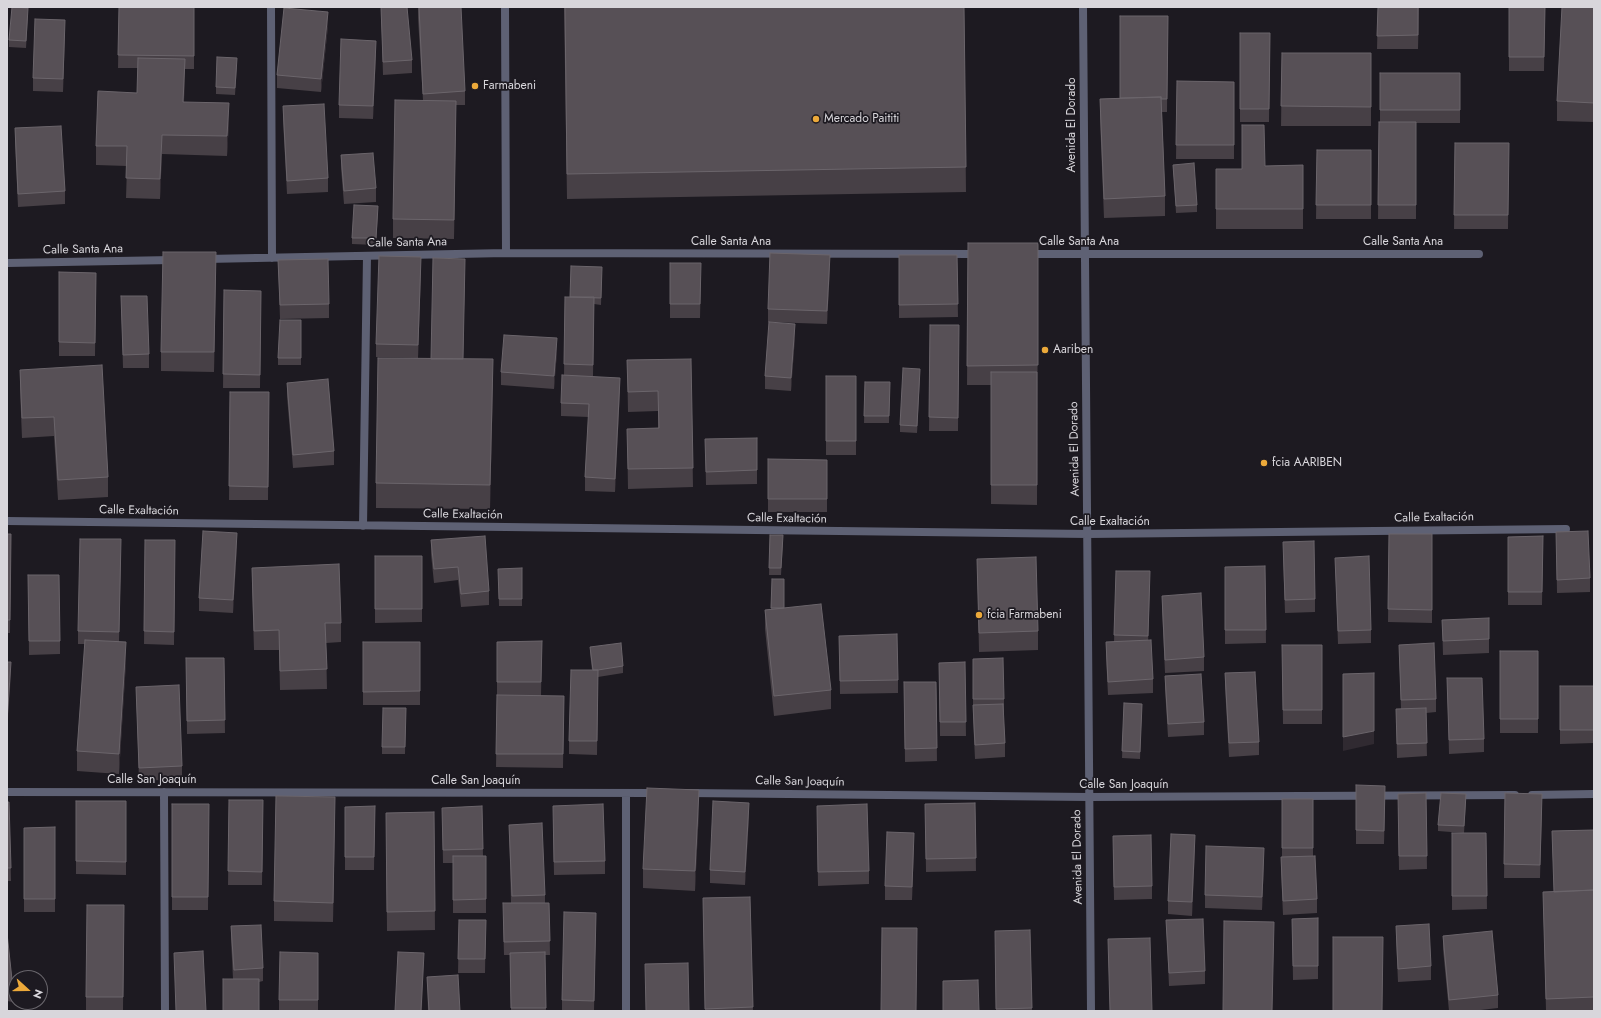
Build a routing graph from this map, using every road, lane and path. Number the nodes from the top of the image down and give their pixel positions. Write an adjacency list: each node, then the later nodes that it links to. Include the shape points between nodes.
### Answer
1 (271, 7): 10 (street)
2 (505, 7): 4 (street)
3 (1083, 7): 7 (street, Avenida El Dorado)
4 (506, 253): 5 (street, Calle Santa Ana); 9 (street, Calle Santa Ana)
5 (990, 254)
6 (1022, 254): 7 (street, Calle Santa Ana)
7 (1085, 254): 8 (street, Calle Santa Ana); 17 (street, Avenida El Dorado)
8 (1479, 254)
9 (367, 256): 10 (street, Calle Santa Ana); 15 (street)
10 (272, 258): 11 (street, Calle Santa Ana)
11 (194, 259)
12 (178, 260): 13 (street, Calle Santa Ana)
13 (7, 263)
14 (7, 521): 15 (street, Calle Exaltación)
15 (362, 526): 17 (street, Calle Exaltación)
16 (1566, 529): 17 (street, Calle Exaltación)
17 (1088, 534): 24 (street, Avenida El Dorado)
18 (7, 792): 19 (street, Calle San Joaquín)
19 (164, 792): 20 (street, Calle San Joaquín); 25 (street)
20 (626, 793): 21 (street, Calle San Joaquín); 26 (street)
21 (666, 793)
22 (682, 793): 24 (street, Calle San Joaquín)
23 (1594, 794): 24 (street, Calle San Joaquín)
24 (1089, 797): 27 (street, Avenida El Dorado)
25 (165, 1011)
26 (626, 1011)
27 (1091, 1011)

